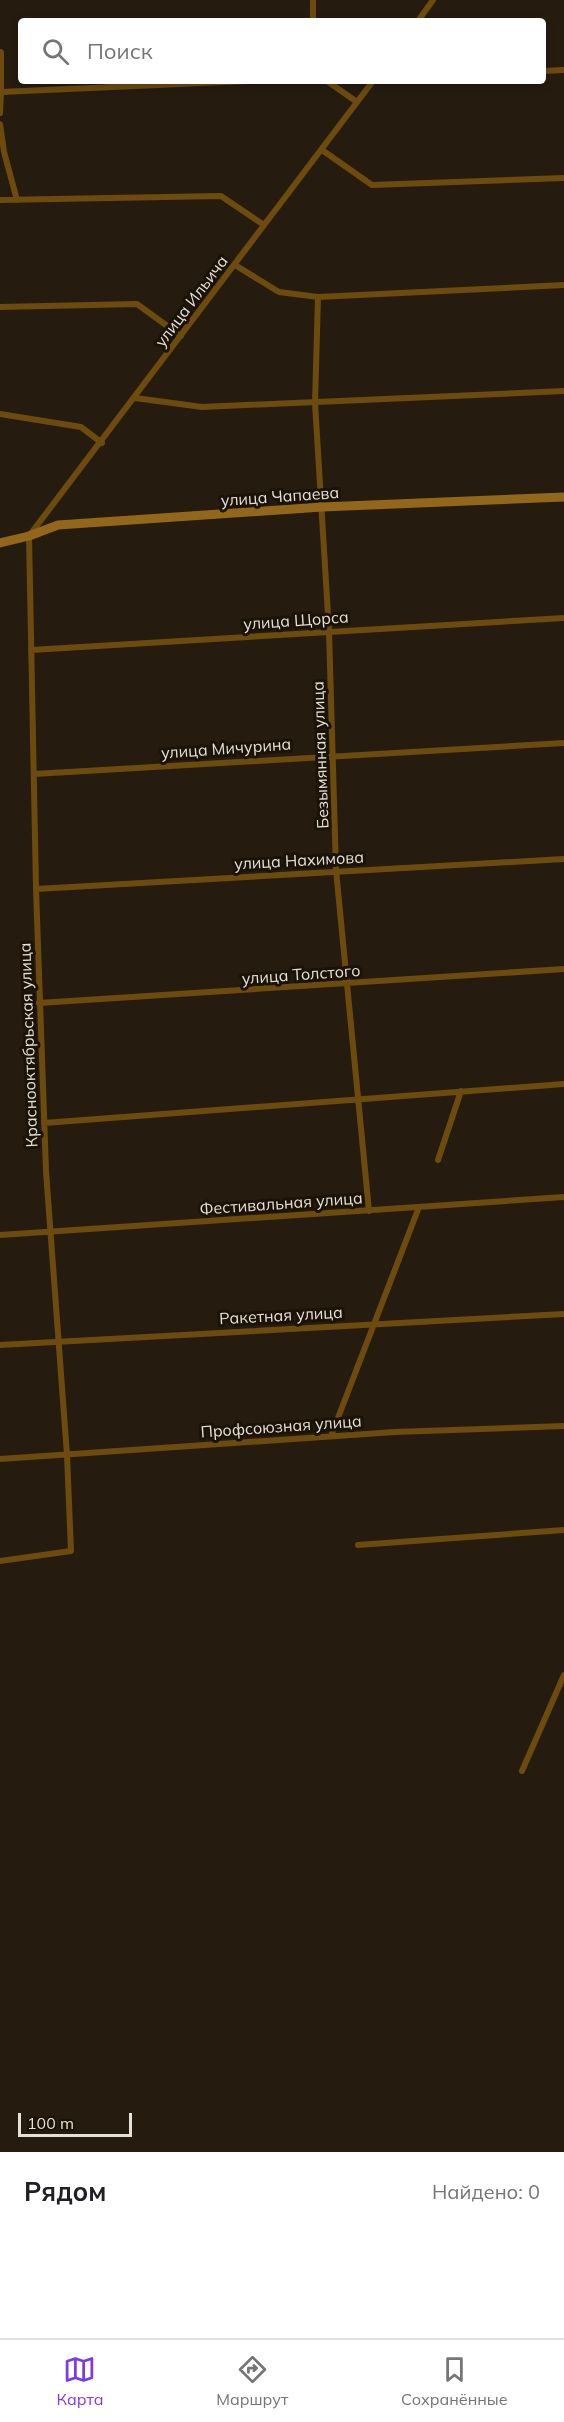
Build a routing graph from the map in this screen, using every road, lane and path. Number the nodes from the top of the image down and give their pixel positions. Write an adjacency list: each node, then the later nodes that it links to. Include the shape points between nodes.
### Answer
1 (313, 0): 3 (street)
2 (431, 1): 4 (street)
3 (314, 18)
4 (420, 18)
5 (0, 53): 11 (street)
6 (564, 70): 7 (street)
7 (546, 71)
8 (180, 84): 11 (street)
9 (331, 84): 12 (street)
10 (371, 84): 12 (street, улица Ильича)
11 (1, 92): 13 (street)
12 (357, 102): 15 (street, улица Ильича)
13 (0, 113)
14 (0, 124): 18 (street)
15 (322, 150): 16 (street, via 372,185); 19 (street, улица Ильича)
16 (564, 177)
17 (0, 200): 18 (street)
18 (17, 200): 19 (street, via 221,196)
19 (264, 225): 20 (street, улица Ильича)
20 (235, 265): 22 (street, via 279,292); 24 (street, улица Ильича)
21 (564, 285): 22 (street)
22 (318, 297): 27 (street, Безымянная улица)
23 (0, 307): 24 (street, via 137,304)
24 (181, 336): 26 (street, улица Ильича)
25 (564, 391): 27 (street)
26 (135, 398): 27 (street, via 202,407); 29 (street, улица Ильича)
27 (315, 403): 31 (street, Безымянная улица)
28 (0, 414): 29 (street, via 81,427)
29 (102, 443): 32 (street, улица Ильича)
30 (564, 497): 31 (main road, улица Чапаева)
31 (322, 507): 32 (main road, улица Чапаева, via 58,525); 35 (street, Безымянная улица)
32 (29, 536): 33 (main road, улица Чапаева); 36 (street, Краснооктябрьская улица)
33 (0, 543)
34 (564, 618): 35 (street, улица Щорса)
35 (329, 632): 36 (street, улица Щорса); 38 (street, Безымянная улица)
36 (31, 650): 39 (street, Краснооктябрьская улица)
37 (564, 743): 38 (street, улица Мичурина)
38 (333, 754): 39 (street, улица Мичурина); 41 (street, Безымянная улица)
39 (34, 774): 42 (street, Краснооктябрьская улица)
40 (564, 859): 41 (street, улица Нахимова)
41 (336, 870): 42 (street, улица Нахимова); 44 (street, Безымянная улица)
42 (36, 889): 45 (street, Краснооктябрьская улица)
43 (564, 969): 44 (street, улица Толстого)
44 (346, 984): 45 (street, улица Толстого); 48 (street, Безымянная улица)
45 (39, 1003): 49 (street, Краснооктябрьская улица)
46 (564, 1084): 47 (street)
47 (461, 1091): 48 (street); 50 (street)
48 (357, 1098): 49 (street); 53 (street, Безымянная улица)
49 (44, 1123): 54 (street, Краснооктябрьская улица)
50 (438, 1160)
51 (564, 1197): 52 (street, Фестивальная улица)
52 (419, 1207): 53 (street, Фестивальная улица); 57 (street)
53 (369, 1211): 54 (street, Фестивальная улица)
54 (51, 1231): 55 (street, Фестивальная улица); 58 (street, Краснооктябрьская улица)
55 (0, 1235)
56 (564, 1314): 57 (street, Ракетная улица)
57 (375, 1324): 58 (street, Ракетная улица); 61 (street)
58 (58, 1341): 59 (street, Ракетная улица); 62 (street, Краснооктябрьская улица)
59 (0, 1345)
60 (564, 1426): 61 (street, Профсоюзная улица)
61 (331, 1436): 62 (street, Профсоюзная улица)
62 (67, 1455): 63 (street, Профсоюзная улица); 66 (street, Краснооктябрьская улица, via 71,1551)
63 (0, 1459)
64 (564, 1530): 65 (street)
65 (358, 1545)
66 (0, 1560)
67 (564, 1675): 68 (street)
68 (522, 1771)

